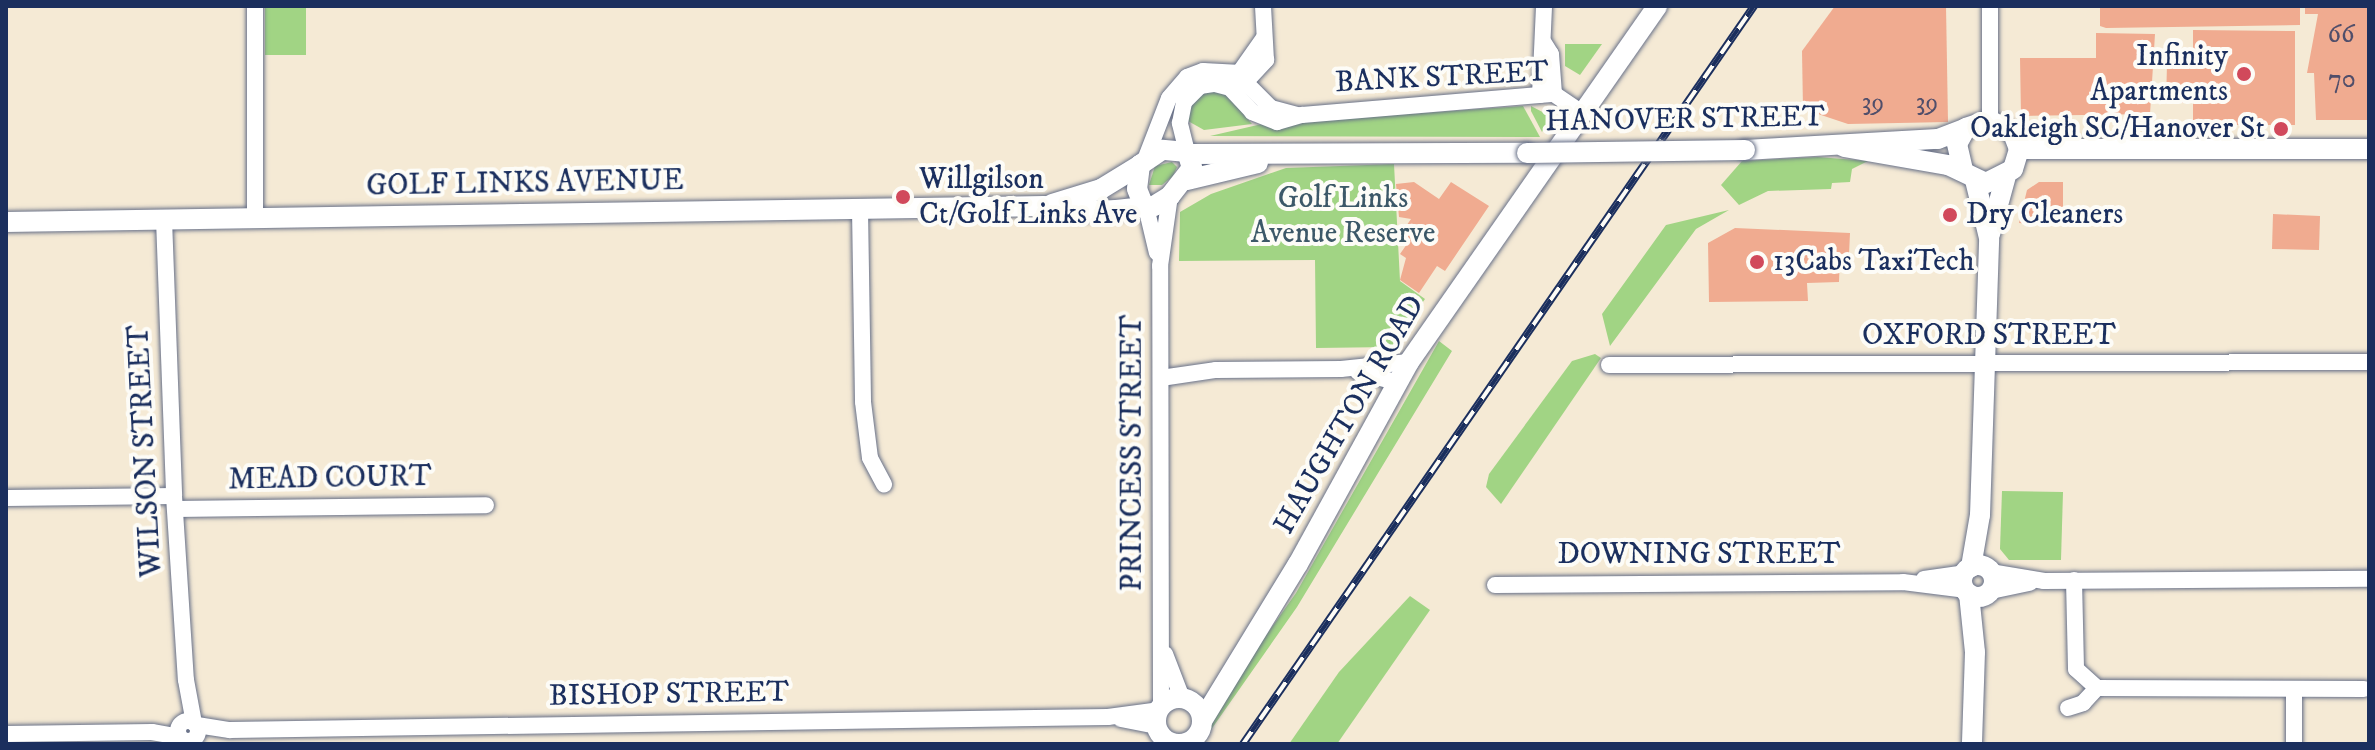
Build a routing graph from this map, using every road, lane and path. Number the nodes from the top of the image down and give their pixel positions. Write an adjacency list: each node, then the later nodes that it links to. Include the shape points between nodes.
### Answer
1 (255, 6): 24 (street)
2 (1263, 6): 6 (street, via 1266,60)
3 (1544, 6): 7 (street, via 1539,54)
4 (1657, 6): 8 (street, HAUGHTON ROAD)
5 (1990, 6): 9 (street)
6 (1237, 84): 7 (street, BANK STREET, via 1271,108 1302,115); 15 (street, via 1200,86 1184,102 1180,123); 16 (street, via 1203,71 1177,85)
7 (1547, 94): 8 (street, BANK STREET)
8 (1581, 112): 29 (street, HAUGHTON ROAD)
9 (1990, 120): 10 (street); 12 (street, via 2006,126)
10 (1966, 128): 11 (street, HANOVER STREET, via 1949,138); 17 (street, via 1957,144)
11 (1844, 147): 14 (street, HANOVER STREET, bridge); 17 (street, HANOVER STREET)
12 (2019, 149): 13 (street); 18 (street)
13 (2369, 149)
14 (1305, 152): 15 (street); 19 (street)
15 (1188, 153): 16 (street, via 1162,150); 19 (street, via 1192,168)
16 (1143, 163): 21 (street, GOLF LINKS AVENUE, via 1093,193); 22 (street, via 1137,189)
17 (1969, 176): 18 (street); 27 (street)
18 (2006, 176): 27 (street)
19 (1187, 180): 20 (street)
20 (1170, 196): 22 (street); 28 (street, PRINCESS STREET)
21 (1044, 206): 22 (street, GOLF LINKS AVENUE, via 1074,212); 23 (street, GOLF LINKS AVENUE)
22 (1145, 206): 28 (street, PRINCESS STREET)
23 (860, 209): 24 (street, GOLF LINKS AVENUE); 36 (street, via 865,417 870,458)
24 (255, 218): 25 (street, GOLF LINKS AVENUE)
25 (164, 219): 26 (street, GOLF LINKS AVENUE); 38 (street, WILSON STREET)
26 (6, 222)
27 (1989, 238): 31 (street)
28 (1160, 266): 34 (street, PRINCESS STREET)
29 (1409, 362): 33 (street); 35 (street, HAUGHTON ROAD)
30 (2369, 362): 31 (street, OXFORD STREET)
31 (1984, 363): 32 (street, OXFORD STREET); 42 (street)
32 (1609, 365)
33 (1341, 369): 34 (street); 35 (street)
34 (1160, 370): 44 (street, PRINCESS STREET)
35 (1396, 382): 45 (street, HAUGHTON ROAD, via 1298,564)
36 (884, 484)
37 (6, 498): 38 (street, MEAD COURT)
38 (175, 502): 39 (street, MEAD COURT); 54 (street, WILSON STREET)
39 (486, 505)
40 (2369, 579): 41 (street, DOWNING STREET)
41 (2074, 580): 42 (street, DOWNING STREET); 46 (street, via 2076,669)
42 (1978, 581): 43 (street, DOWNING STREET); 56 (street)
43 (1495, 585)
44 (1162, 640): 49 (street, PRINCESS STREET, via 1169,676); 52 (street, PRINCESS STREET, via 1157,676)
45 (1236, 659): 49 (street, HAUGHTON ROAD); 51 (street, HAUGHTON ROAD)
46 (2097, 688): 48 (street); 50 (street, via 2083,703)
47 (2364, 689): 48 (street)
48 (2294, 690): 57 (street)
49 (1185, 699): 51 (street); 52 (street, HAUGHTON ROAD)
50 (2068, 708)
51 (1202, 721): 55 (street, HAUGHTON ROAD)
52 (1160, 725): 54 (street, BISHOP STREET, via 1108,717); 55 (street)
53 (6, 734): 54 (street, BISHOP STREET)
54 (188, 734)
55 (1186, 743)
56 (1972, 744)
57 (2294, 744)

